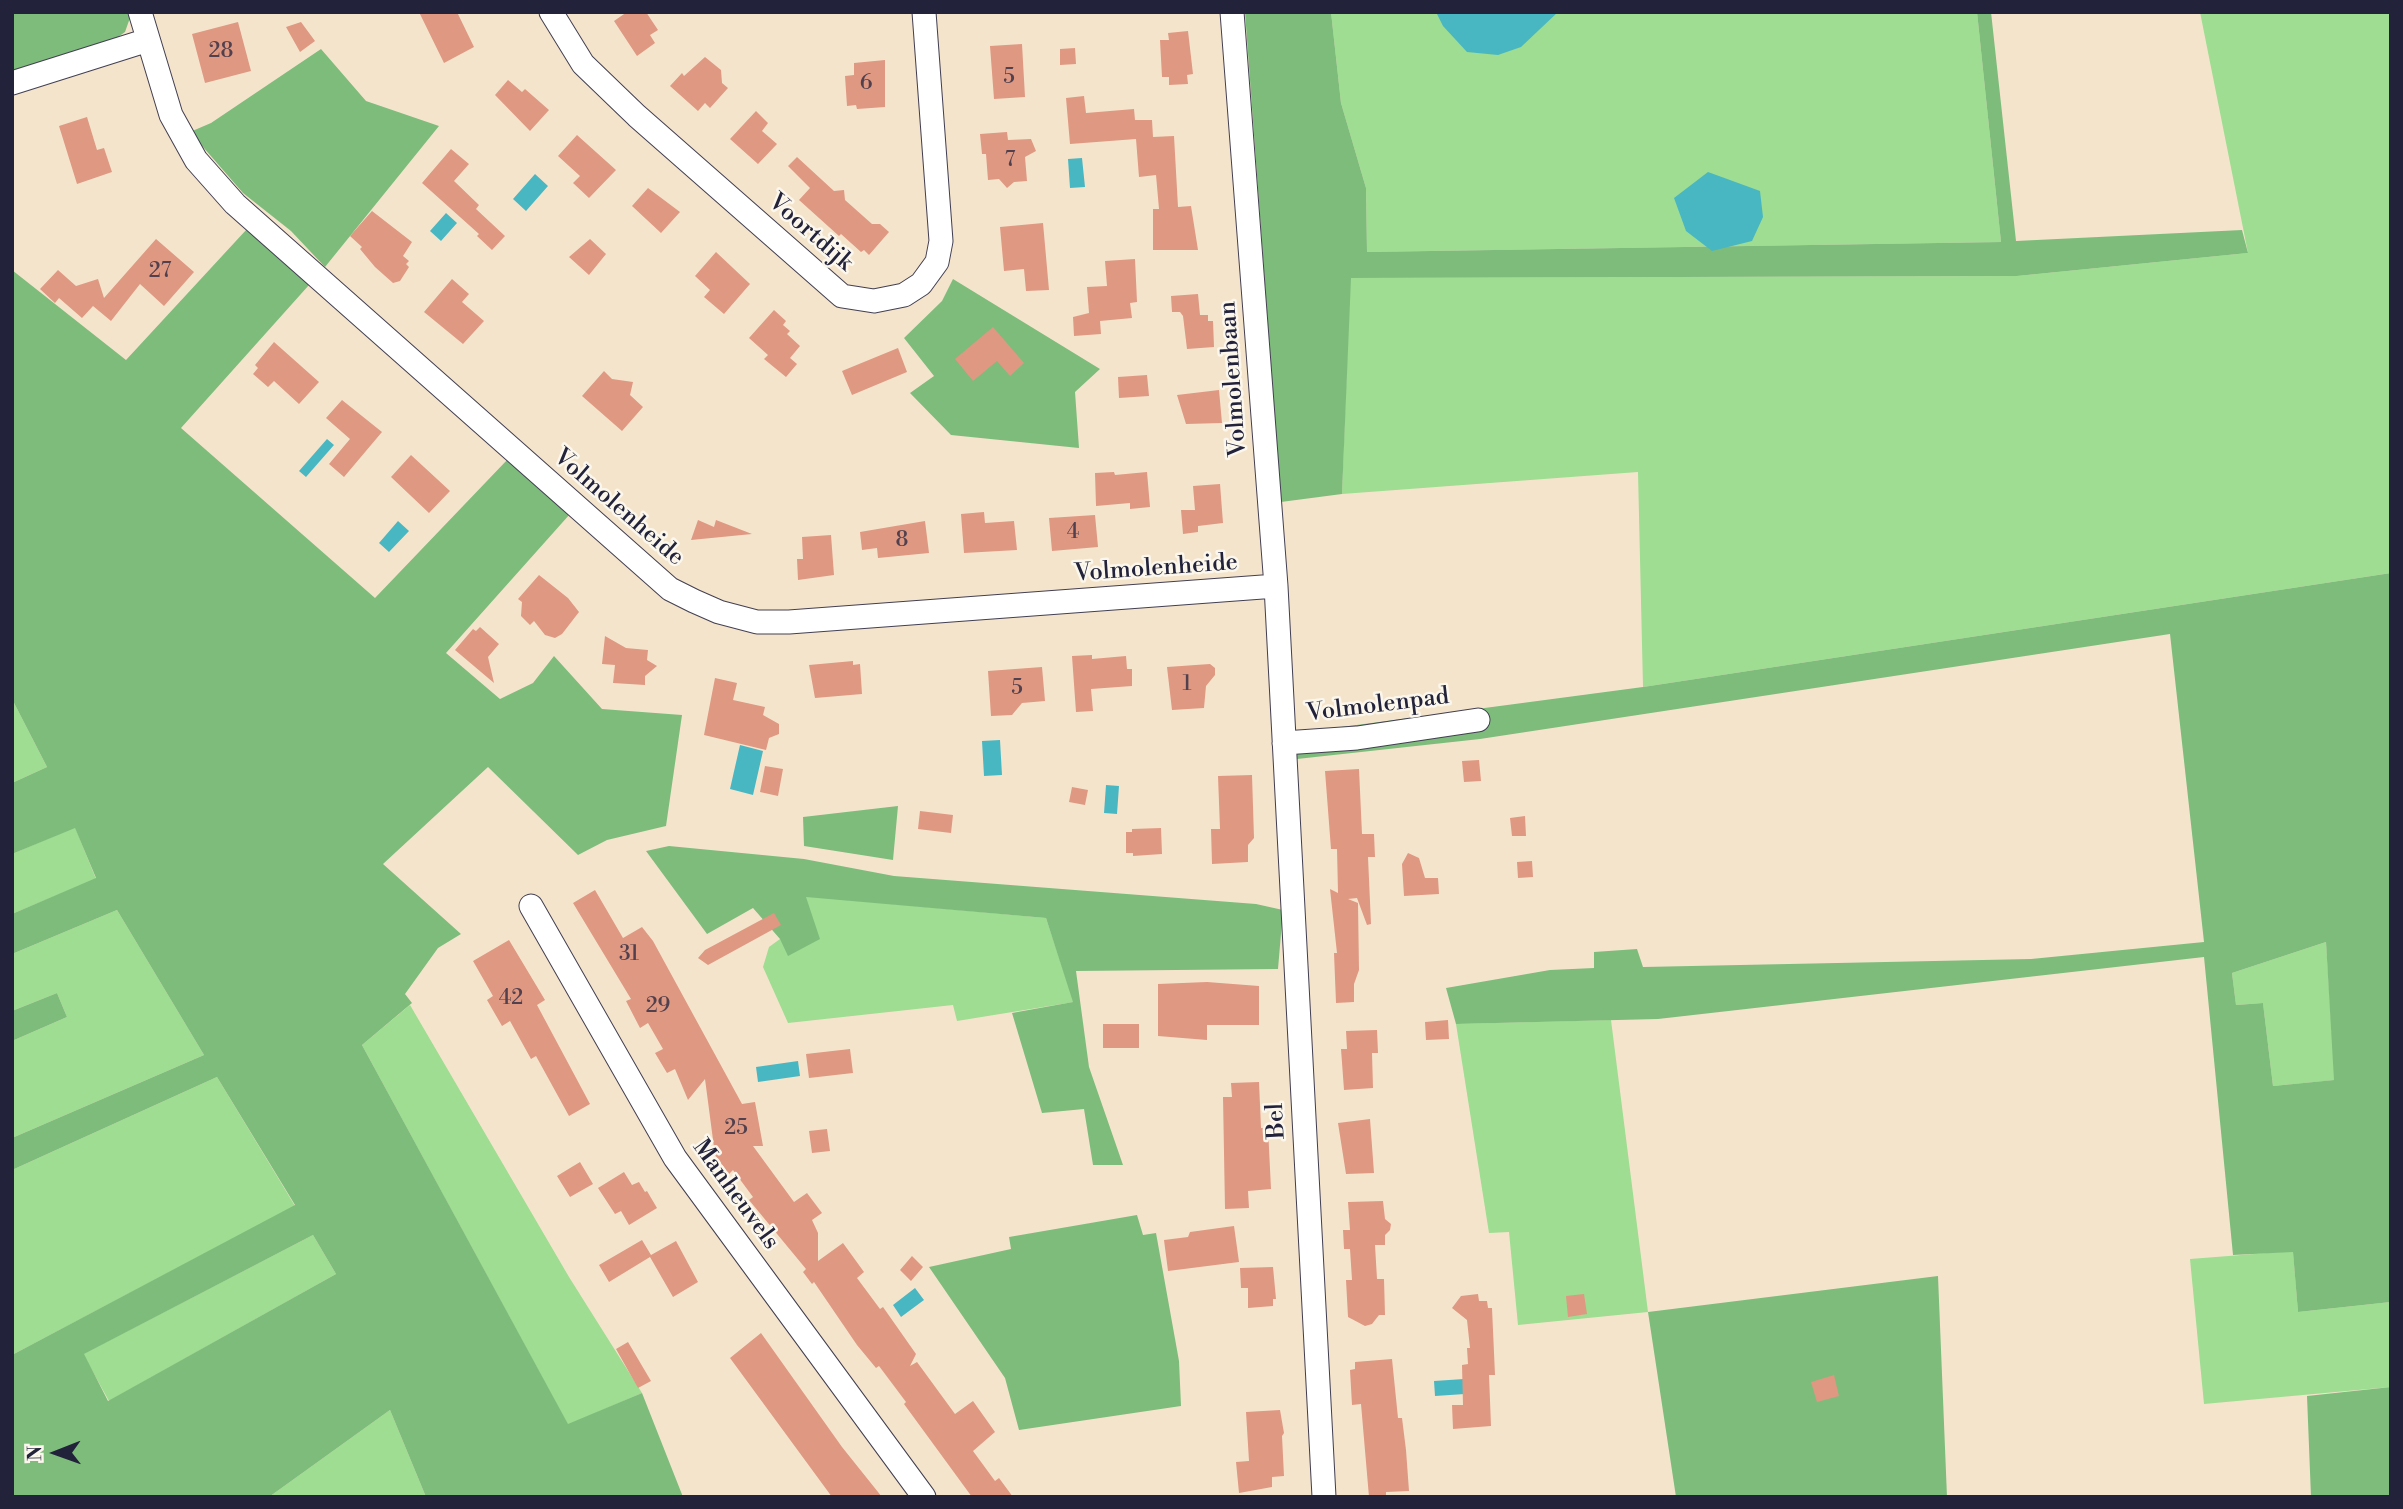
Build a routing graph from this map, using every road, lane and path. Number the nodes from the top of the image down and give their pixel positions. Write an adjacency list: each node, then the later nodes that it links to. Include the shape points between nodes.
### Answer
1 (140, 12): 5 (street, Volmolenheide)
2 (551, 12): 3 (street, Voortdijk, via 583,64 636,116 842,296 874,301 904,295 921,284 937,262 941,241)
3 (924, 12)
4 (1232, 12): 7 (street, Volmolenbaan)
5 (148, 40): 6 (street); 7 (street, Volmolenheide, via 171,115 195,160 235,204 670,589 694,601 757,622 789,622)
6 (12, 83)
7 (1276, 586): 9 (street, Volmolenbaan)
8 (1478, 720): 9 (street, Volmolenpad, via 1357,738)
9 (1284, 743): 12 (street, Bel)
10 (531, 906): 11 (street, Manheuvels, via 675,1157)
11 (924, 1497)
12 (1324, 1497)

